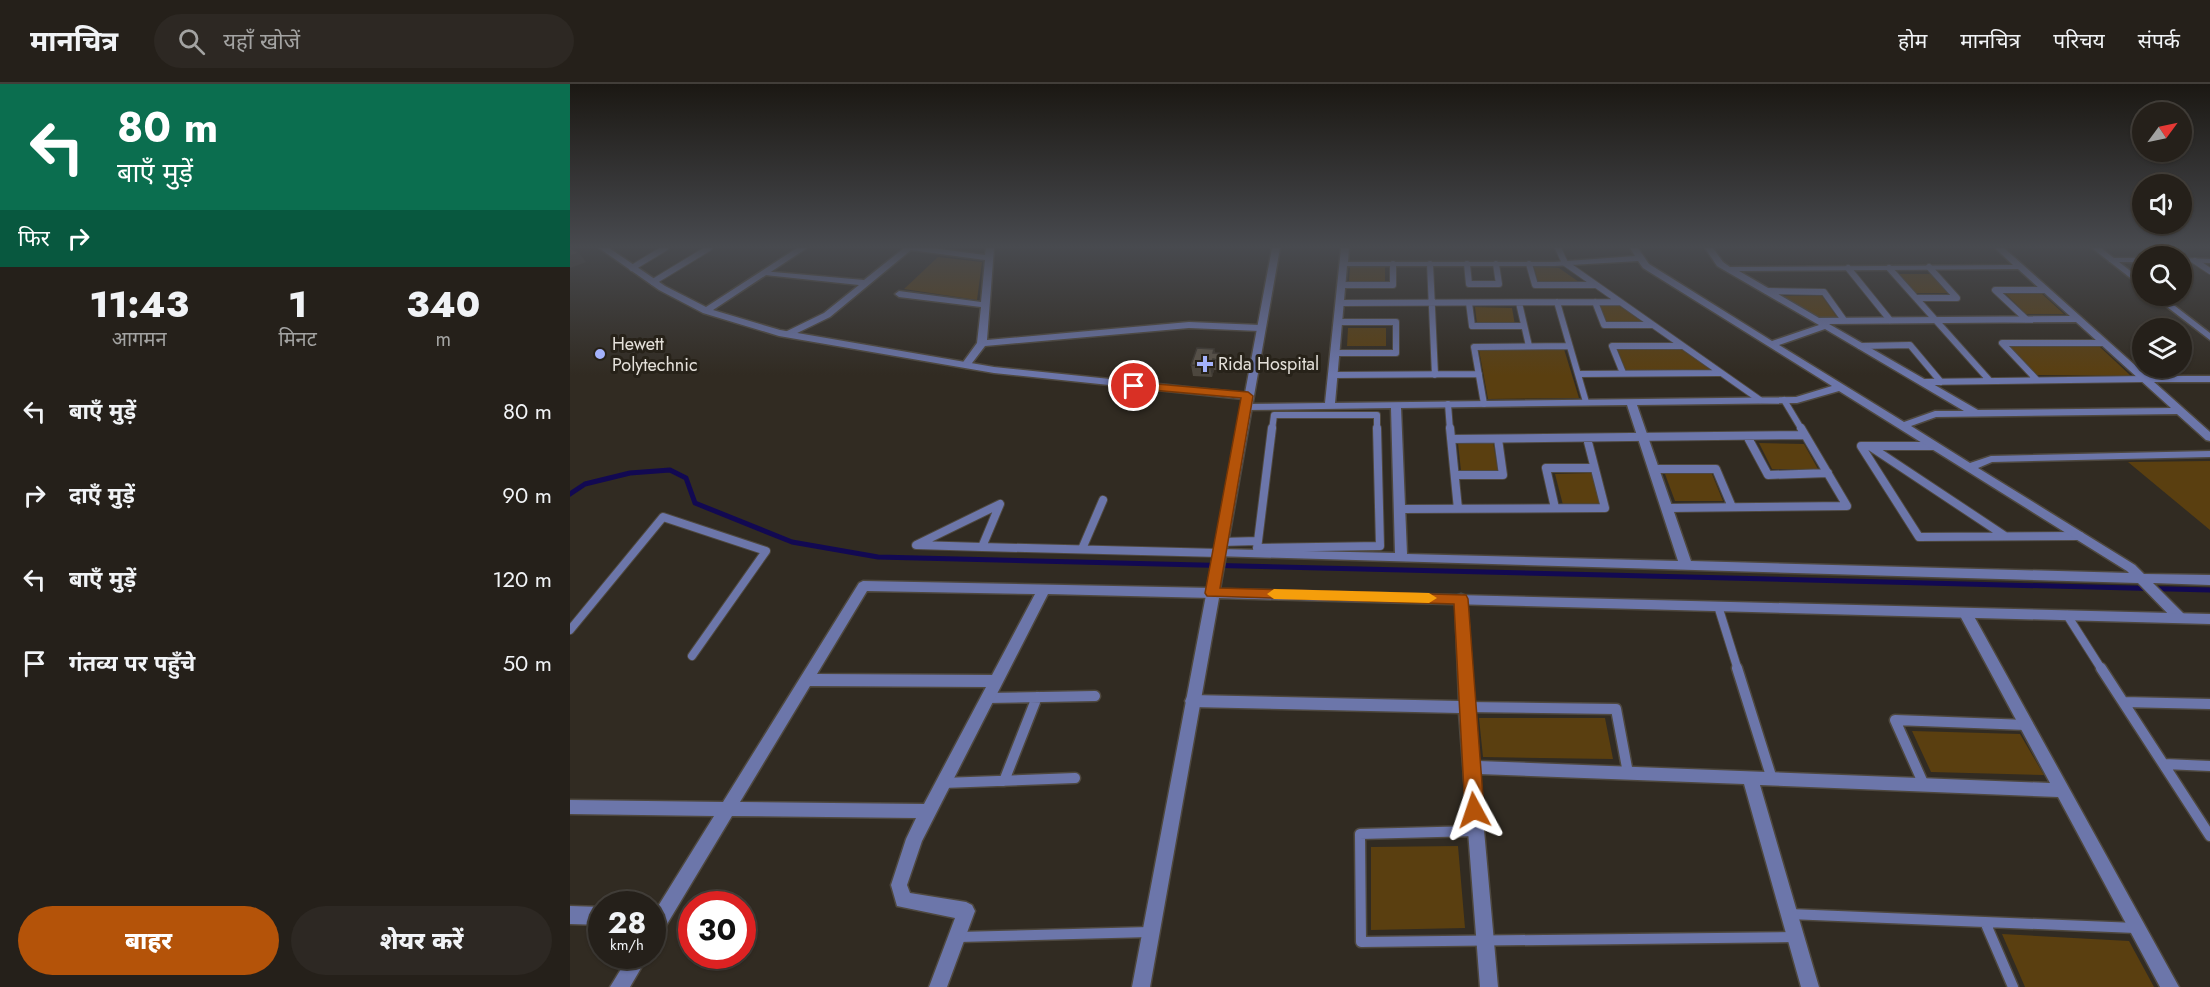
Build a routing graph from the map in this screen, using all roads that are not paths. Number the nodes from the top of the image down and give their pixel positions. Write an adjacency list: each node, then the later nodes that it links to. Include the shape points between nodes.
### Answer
1 (668, 290): 27 (street)
2 (738, 290): 27 (street)
3 (857, 290): 38 (street, via 827,315)
4 (985, 290): 25 (street)
5 (1268, 290): 37 (street)
6 (1341, 290): 21 (street)
7 (1431, 290): 22 (lane)
8 (1603, 290): 20 (lane)
9 (1685, 290): 42 (street)
10 (1866, 290): 31 (lane)
11 (1909, 290): 17 (lane)
12 (1950, 290): 17 (lane, via 1957,298)
13 (1995, 290): 28 (lane)
14 (2046, 290): 29 (street)
15 (1767, 291): 30 (lane, via 1824,292); 34 (street)
16 (899, 294): 25 (street)
17 (1916, 298): 32 (lane)
18 (1557, 302): 19 (lane); 24 (lane); 44 (lane)
19 (1595, 302): 20 (lane); 35 (lane, via 1604,326)
20 (1620, 302): 35 (lane)
21 (1340, 303): 22 (lane); 33 (street)
22 (1432, 303): 23 (lane); 54 (lane)
23 (1469, 303): 24 (lane); 36 (lane, via 1472,326)
24 (1519, 303): 36 (lane)
25 (984, 305): 40 (street)
26 (2170, 306): 39 (street)
27 (706, 311): 38 (street)
28 (2026, 319): 29 (street); 32 (street)
29 (2078, 319): 41 (street)
30 (1844, 320): 31 (street); 34 (street)
31 (1890, 320): 32 (street)
32 (1935, 320): 58 (lane)
33 (1338, 322): 47 (street); 47 (lane, via 1396,322 1396,353)
34 (1822, 323): 42 (street); 46 (street)
35 (1653, 325): 45 (lane)
36 (1524, 326): 43 (lane)
37 (1260, 328): 40 (street, via 1189,325); 64 (street)
38 (788, 334): 48 (street)
39 (2210, 337)
40 (982, 343): 48 (street)
41 (2104, 343): 55 (street); 57 (lane, via 2002,343)
42 (1772, 344): 61 (street)
43 (1529, 346): 44 (lane); 51 (lane, via 1474,347)
44 (1569, 346): 52 (lane)
45 (1682, 346): 49 (lane, via 1612,346); 50 (lane)
46 (1860, 346): 59 (street); 60 (lane, via 1910,345)
47 (1335, 352): 53 (street)
48 (966, 365): 64 (street)
49 (1623, 373): 50 (lane); 52 (lane)
50 (1719, 373): 62 (lane)
51 (1479, 374): 54 (lane); 68 (lane)
52 (1578, 374): 65 (lane)
53 (1333, 375): 54 (lane); 70 (street)
54 (1435, 375)
55 (2145, 379): 56 (street); 57 (lane); 71 (street)
56 (2210, 379)
57 (2037, 380): 58 (lane)
58 (1990, 381): 60 (lane)
59 (1922, 382): 60 (lane); 72 (street)
60 (1941, 382)
61 (1841, 387): 63 (street); 73 (street)
62 (1760, 400): 63 (street); 66 (street)
63 (1784, 400): 74 (lane)
64 (1247, 401): 70 (street); 100 (street)
65 (1586, 402): 66 (street); 68 (street)
66 (1631, 402): 76 (street)
67 (1448, 404): 68 (street); 69 (street); 79 (lane)
68 (1484, 404)
69 (1396, 405): 70 (street); 93 (street)
70 (1330, 406)
71 (2181, 411): 72 (street); 78 (street)
72 (1977, 414): 73 (street, via 1935,414)
73 (1904, 426): 82 (street)
74 (1805, 435): 75 (lane); 87 (lane)
75 (1748, 436): 76 (lane); 87 (lane, via 1768,475)
76 (1643, 437): 77 (lane); 86 (street)
77 (1587, 438): 80 (lane); 85 (lane)
78 (2210, 438)
79 (1451, 439): 80 (lane); 88 (lane)
80 (1497, 439): 88 (lane, via 1503,475)
81 (1869, 446): 82 (lane); 95 (lane); 95 (lane, via 1861,446 1919,537)
82 (1934, 446): 84 (street)
83 (2210, 454): 84 (street, via 1990,459)
84 (1969, 467): 96 (street)
85 (1594, 468): 91 (lane, via 1546,468); 91 (lane, via 1605,508)
86 (1653, 469): 90 (lane, via 1716,469); 92 (street)
87 (1828, 474): 90 (lane, via 1847,506)
88 (1455, 475): 94 (lane)
89 (1103, 500): 99 (lane)
90 (1732, 507): 92 (lane)
91 (1555, 508): 94 (lane)
92 (1666, 508): 102 (street)
93 (1400, 509): 94 (lane); 101 (street)
94 (1458, 509)
95 (2005, 536): 96 (lane)
96 (2082, 536): 104 (street)
97 (1258, 542): 97 (lane, via 1274,415 1377,415 1380,546 1257,548); 100 (lane)
98 (982, 547): 98 (lane, via 1000,504 915,545 971,547); 99 (lane)
99 (1082, 549): 100 (lane)
100 (1219, 556): 101 (street); 106 (street)
101 (1401, 558): 102 (street)
102 (1686, 566): 104 (street)
103 (2210, 580): 104 (street)
104 (2144, 581): 111 (street)
105 (1044, 590): 106 (street); 115 (street, via 863,586); 116 (street)
106 (1212, 593): 107 (street); 120 (street)
107 (1461, 599): 108 (street); 123 (street)
108 (1719, 606): 109 (street); 131 (lane)
109 (1965, 612): 110 (street); 124 (street)
110 (2067, 615): 111 (street); 121 (lane)
111 (2180, 618): 112 (street)
112 (2210, 619)
113 (570, 630): 114 (lane, via 663,517 766,551)
114 (692, 656)
115 (806, 680): 116 (street); 137 (street)
116 (996, 681): 119 (street)
117 (1095, 696): 118 (lane)
118 (1037, 697): 119 (lane); 132 (lane)
119 (987, 698): 133 (street)
120 (1192, 701): 123 (street); 147 (street)
121 (2123, 702): 122 (lane); 125 (lane)
122 (2210, 704)
123 (1466, 706): 127 (street); 128 (lane, via 1616,709)
124 (2027, 725): 134 (lane, via 1895,720); 135 (street)
125 (2164, 764): 126 (lane); 140 (lane)
126 (2210, 766)
127 (1471, 767): 128 (street); 139 (street)
128 (1628, 773): 130 (street)
129 (1075, 778): 132 (lane)
130 (1750, 778): 131 (street); 142 (street)
131 (1772, 779): 134 (street)
132 (1004, 781): 133 (lane)
133 (943, 783): 138 (street)
134 (1924, 784): 135 (street)
135 (2062, 790): 146 (street)
136 (570, 807): 137 (street)
137 (729, 808): 138 (street); 141 (street)
138 (928, 811): 148 (street, via 898,885 903,900 966,911)
139 (1476, 831): 150 (street); 150 (lane, via 1360,834 1361,942)
140 (2210, 836)
141 (666, 903)
142 (1789, 914): 145 (lane); 149 (street)
143 (570, 915): 144 (street)
144 (588, 916)
145 (1985, 922): 146 (lane); 157 (lane)
146 (2138, 928): 158 (street)
147 (1150, 932): 148 (lane); 154 (street)
148 (956, 937): 153 (street)
149 (1796, 937): 150 (lane); 156 (street)
150 (1485, 939): 155 (street)
151 (631, 969): 152 (street)
152 (619, 987)
153 (938, 987)
154 (1141, 987)
155 (1489, 987)
156 (1810, 987)
157 (2013, 987)
158 (2170, 987)

